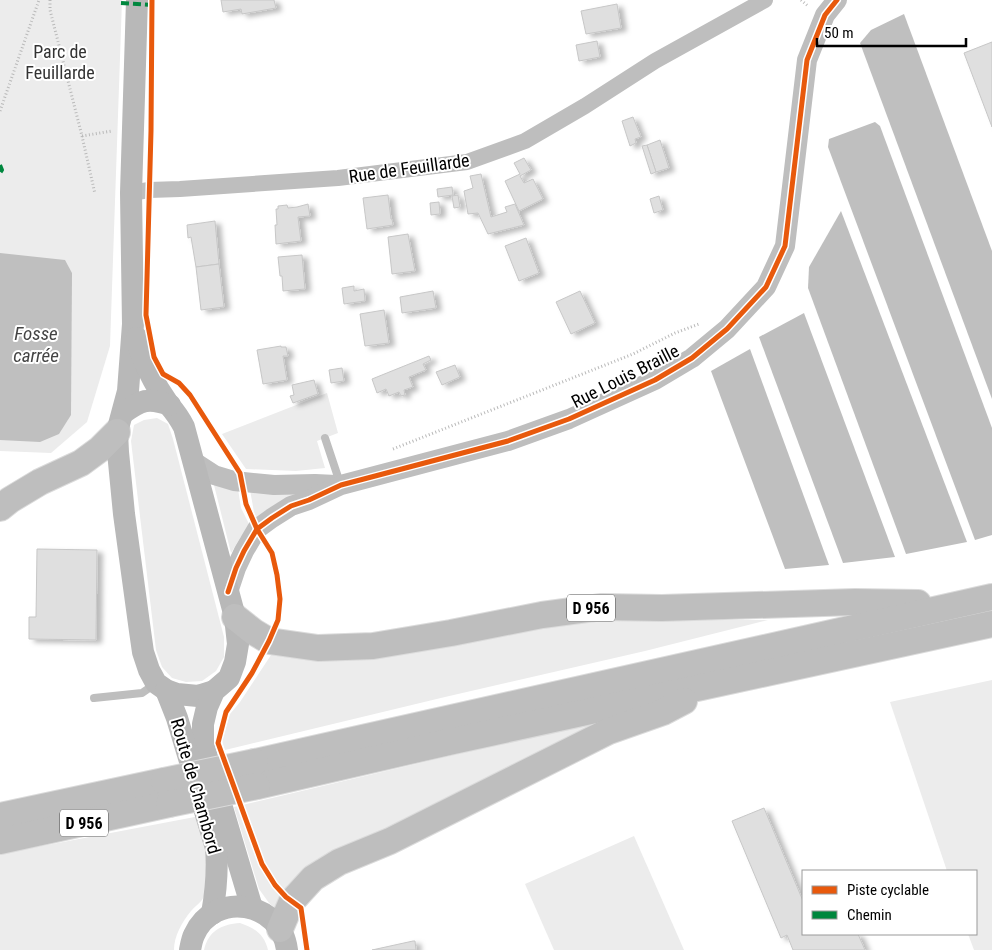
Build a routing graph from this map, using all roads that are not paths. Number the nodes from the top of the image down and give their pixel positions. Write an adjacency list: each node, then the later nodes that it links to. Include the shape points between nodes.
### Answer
1 (137, 0): 4 (main road)
2 (765, 0): 4 (street, Rue de Feuillarde, via 655,61 525,141 467,162 338,178)
3 (837, 0): 10 (street, Rue Louis Braille, via 825,15 807,60 785,246 766,286 727,329 692,358 655,380 569,419 508,442)
4 (131, 193): 5 (main road)
5 (133, 324): 6 (main road, via 148,370); 7 (main road, via 128,391)
6 (170, 405): 7 (main road, via 157,400 141,402); 9 (main road, via 184,427)
7 (120, 423): 11 (highway, via 100,449 81,463 40,482); 18 (main road, Route de Chambord, via 118,452 124,514 143,652 149,670)
8 (325, 438): 10 (lane)
9 (194, 462): 10 (street, via 214,475 234,481 274,485); 12 (main road)
10 (341, 485): 12 (street, Rue Louis Braille, via 291,506 257,529 236,568)
11 (0, 508)
12 (228, 592): 15 (main road)
13 (992, 597): 14 (highway, D 956)
14 (959, 604): 15 (highway, D 956, via 855,602 602,607 373,646 318,648 269,641); 21 (highway, D 956)
15 (235, 617): 19 (main road, via 238,644 235,662 229,678)
16 (992, 624): 17 (highway, D 956)
17 (722, 681): 21 (highway, D 956, via 453,740); 27 (highway, D 956, via 663,712 608,731 390,841 339,862 312,878 292,901)
18 (161, 686): 19 (main road, via 177,694 198,696); 20 (lane, via 142,693); 26 (main road, Route de Chambord, via 177,718 216,848 218,868)
19 (214, 691): 25 (main road, via 203,724 203,744)
20 (94, 698)
21 (256, 774): 22 (highway, D 956, bridge)
22 (166, 793): 23 (highway, D 956); 24 (highway, D 956)
23 (0, 816)
24 (0, 841)
25 (252, 908): 26 (main road, via 224,908); 27 (main road, via 272,920)
26 (212, 914): 28 (main road, via 193,935)
27 (283, 939)
28 (190, 950)

